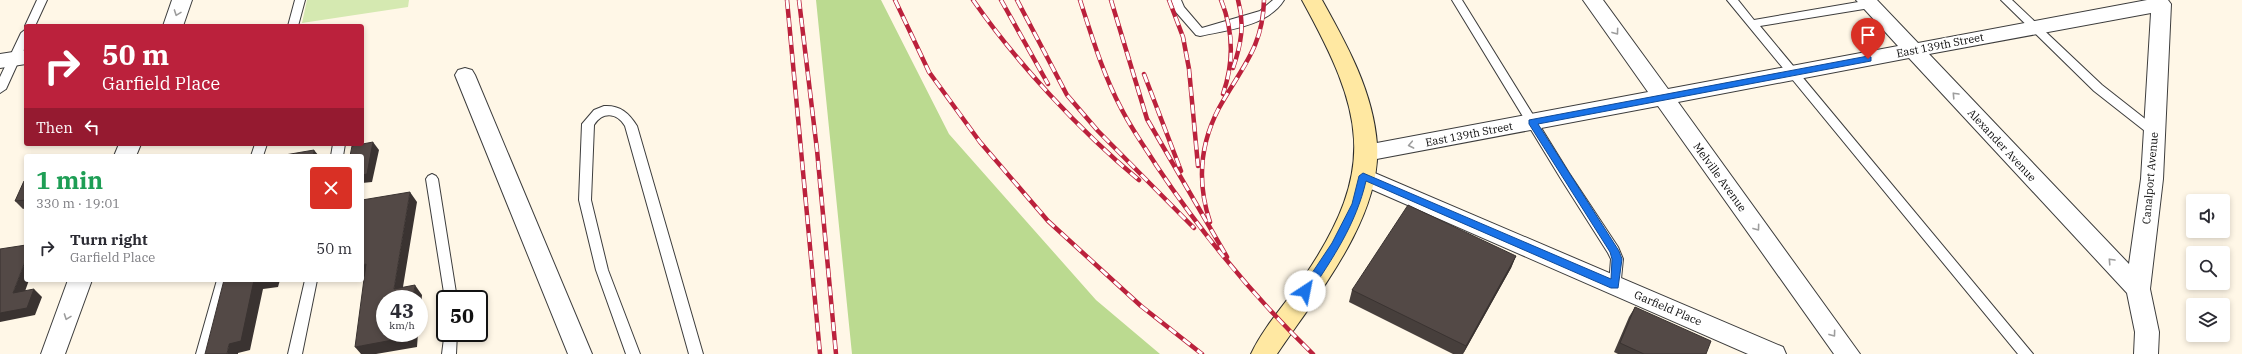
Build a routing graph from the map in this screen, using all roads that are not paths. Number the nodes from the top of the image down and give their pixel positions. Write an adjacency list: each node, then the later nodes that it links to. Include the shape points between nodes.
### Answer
1 (42, 0): 13 (lane)
2 (182, 0): 14 (street, one-way to 14)
3 (300, 0): 15 (lane)
4 (1176, 0): 5 (lane, via 1179,8 1200,32 1264,14)
5 (1279, 0)
6 (1312, 0): 27 (main road, via 1346,67 1364,132)
7 (1457, 0): 25 (lane)
8 (1593, 0): 24 (street, Melville Avenue, one-way to 24)
9 (1732, 0): 16 (lane)
10 (2006, 0): 17 (lane)
11 (2158, 1): 17 (street, East 139th Street); 26 (street, Canalport Avenue)
12 (1868, 2): 16 (lane); 19 (street, Alexander Avenue)
13 (31, 24)
14 (174, 24)
15 (294, 24)
16 (1752, 24): 21 (lane)
17 (2034, 28): 19 (street, East 139th Street); 26 (lane, via 2098,88)
18 (24, 38): 20 (lane)
19 (1913, 50): 21 (street, East 139th Street); 34 (street, Alexander Avenue, one-way to 19)
20 (13, 59): 23 (lane)
21 (1792, 73): 24 (street, East 139th Street); 47 (lane)
22 (465, 75): 41 (street)
23 (0, 88)
24 (1664, 98): 25 (street, East 139th Street); 46 (street, Melville Avenue, one-way to 46)
25 (1532, 122): 27 (street, East 139th Street, one-way to 27); 33 (lane, via 1614,251 1617,259)
26 (2154, 132): 34 (street, Canalport Avenue, via 2152,179)
27 (1366, 153): 28 (main road)
28 (1363, 176): 33 (street, Garfield Place); 44 (main road, via 1356,204 1336,246)
29 (432, 179): 35 (lane)
30 (79, 282): 37 (street, one-way to 37)
31 (222, 282): 38 (lane)
32 (311, 282): 39 (lane)
33 (1615, 285): 45 (street, Garfield Place)
34 (2138, 289): 48 (street, Canalport Avenue, via 2147,332)
35 (450, 290)
36 (450, 342): 40 (lane)
37 (53, 354)
38 (203, 354)
39 (296, 354)
40 (449, 354)
41 (580, 354)
42 (633, 354): 43 (lane, via 602,270 585,200 588,124 592,116 604,110 618,111 627,117 632,126)
43 (696, 354)
44 (1263, 354)
45 (1774, 354)
46 (1848, 354)
47 (2026, 354)
48 (2146, 354)

